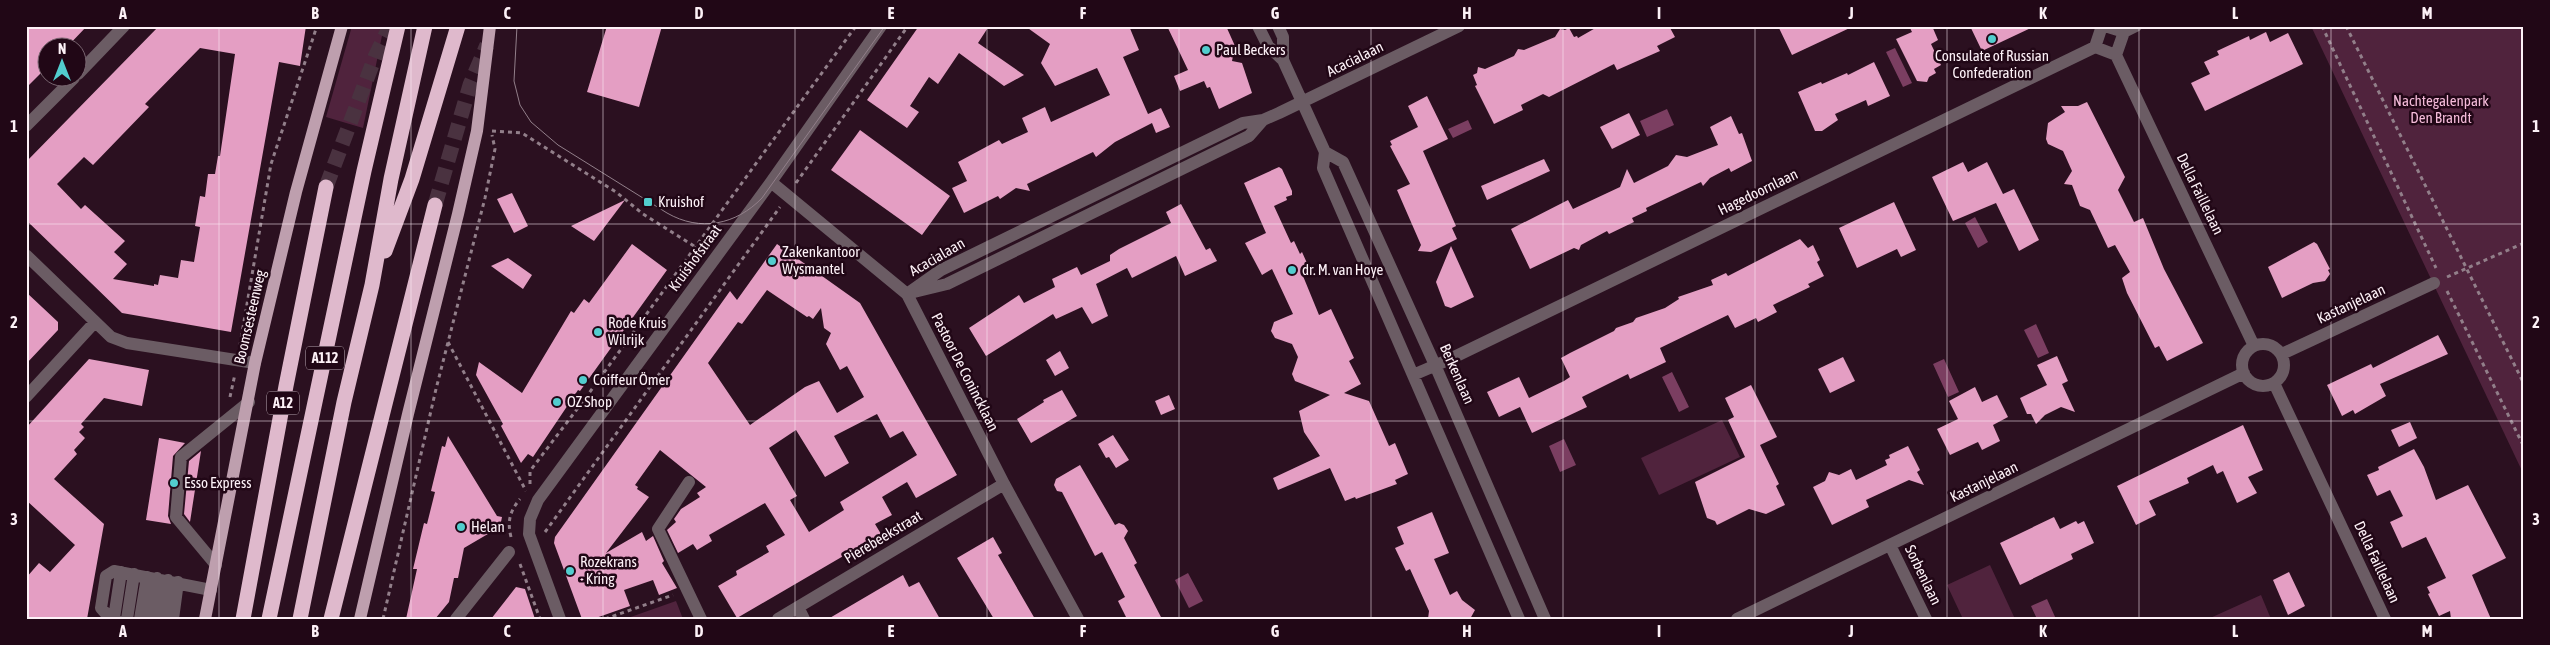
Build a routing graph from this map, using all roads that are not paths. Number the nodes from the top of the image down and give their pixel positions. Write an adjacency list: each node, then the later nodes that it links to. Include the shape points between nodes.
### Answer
1 (124, 26): 16 (street)
2 (342, 26): 31 (main road, Boomsesteenweg, via 296,192)
3 (398, 26): 54 (highway, A112)
4 (425, 26): 26 (highway, A112, via 391,179)
5 (458, 26): 26 (highway, via 412,179)
6 (490, 26): 57 (main road, via 477,131)
7 (881, 26): 21 (street, Kruishofstraat)
8 (1258, 26): 15 (street, via 1268,46)
9 (1278, 26): 15 (street, via 1283,37)
10 (1459, 26): 18 (street, Acacialaan)
11 (2103, 26): 12 (street); 13 (street)
12 (2130, 29): 14 (street)
13 (2095, 47): 14 (street); 32 (street, Hagedoornlaan)
14 (2116, 55): 29 (street, Della Faillelaan)
15 (1283, 60): 18 (street)
16 (88, 64)
17 (64, 88): 19 (street)
18 (1302, 102): 20 (street); 27 (street, Acacialaan, via 1263,120 1242,123 950,266)
19 (26, 126)
20 (1325, 152): 32 (street, Berkenlaan, via 1343,162); 34 (street, via 1323,168)
21 (771, 182): 27 (street, Pastoor De Conincklaan); 59 (street, Kruishofstraat, via 534,509 531,542)
22 (326, 187): 53 (highway, A12)
23 (435, 205): 56 (highway)
24 (26, 255): 28 (street)
25 (2437, 281): 30 (street, Kastanjelaan)
26 (372, 285): 55 (highway, A112, via 344,402)
27 (907, 294): 39 (street, Pastoor De Conincklaan)
28 (95, 322): 31 (street, via 111,337 127,343); 36 (street)
29 (2254, 346): 30 (street, via 2272,346); 33 (street, via 2244,358)
30 (2282, 354): 35 (street, via 2284,371)
31 (255, 363): 37 (main road, Boomsesteenweg)
32 (1436, 365): 34 (street, Hagedoornlaan); 65 (street, Berkenlaan)
33 (2244, 373): 35 (street, via 2257,385); 40 (street, Kastanjelaan)
34 (1413, 374): 64 (street)
35 (2274, 383): 68 (street, Della Faillelaan)
36 (26, 397)
37 (249, 402): 42 (main road, Boomsesteenweg); 42 (street, via 182,457 176,517)
38 (689, 482): 60 (street, via 658,529)
39 (1004, 484): 45 (street, Pierebeekstraat); 63 (street, Pastoor De Conincklaan)
40 (1890, 545): 66 (street, Kastanjelaan); 67 (street, Sorbenlaan)
41 (509, 552): 58 (street)
42 (216, 565): 44 (main road, Boomsesteenweg)
43 (157, 578): 44 (street); 46 (street, via 114,571 106,576 101,608); 47 (street); 48 (street); 49 (street); 50 (street); 51 (street)
44 (211, 590): 52 (main road, Boomsesteenweg)
45 (798, 606): 61 (street, Pierebeekstraat); 62 (street)
46 (115, 619)
47 (127, 619)
48 (140, 619)
49 (151, 619)
50 (162, 619)
51 (172, 619)
52 (206, 619)
53 (244, 619)
54 (269, 619)
55 (300, 619)
56 (331, 619)
57 (360, 619)
58 (456, 619)
59 (560, 619)
60 (701, 619)
61 (778, 619)
62 (804, 619)
63 (1078, 619)
64 (1519, 619)
65 (1545, 619)
66 (1737, 619)
67 (1926, 619)
68 (2386, 619)

